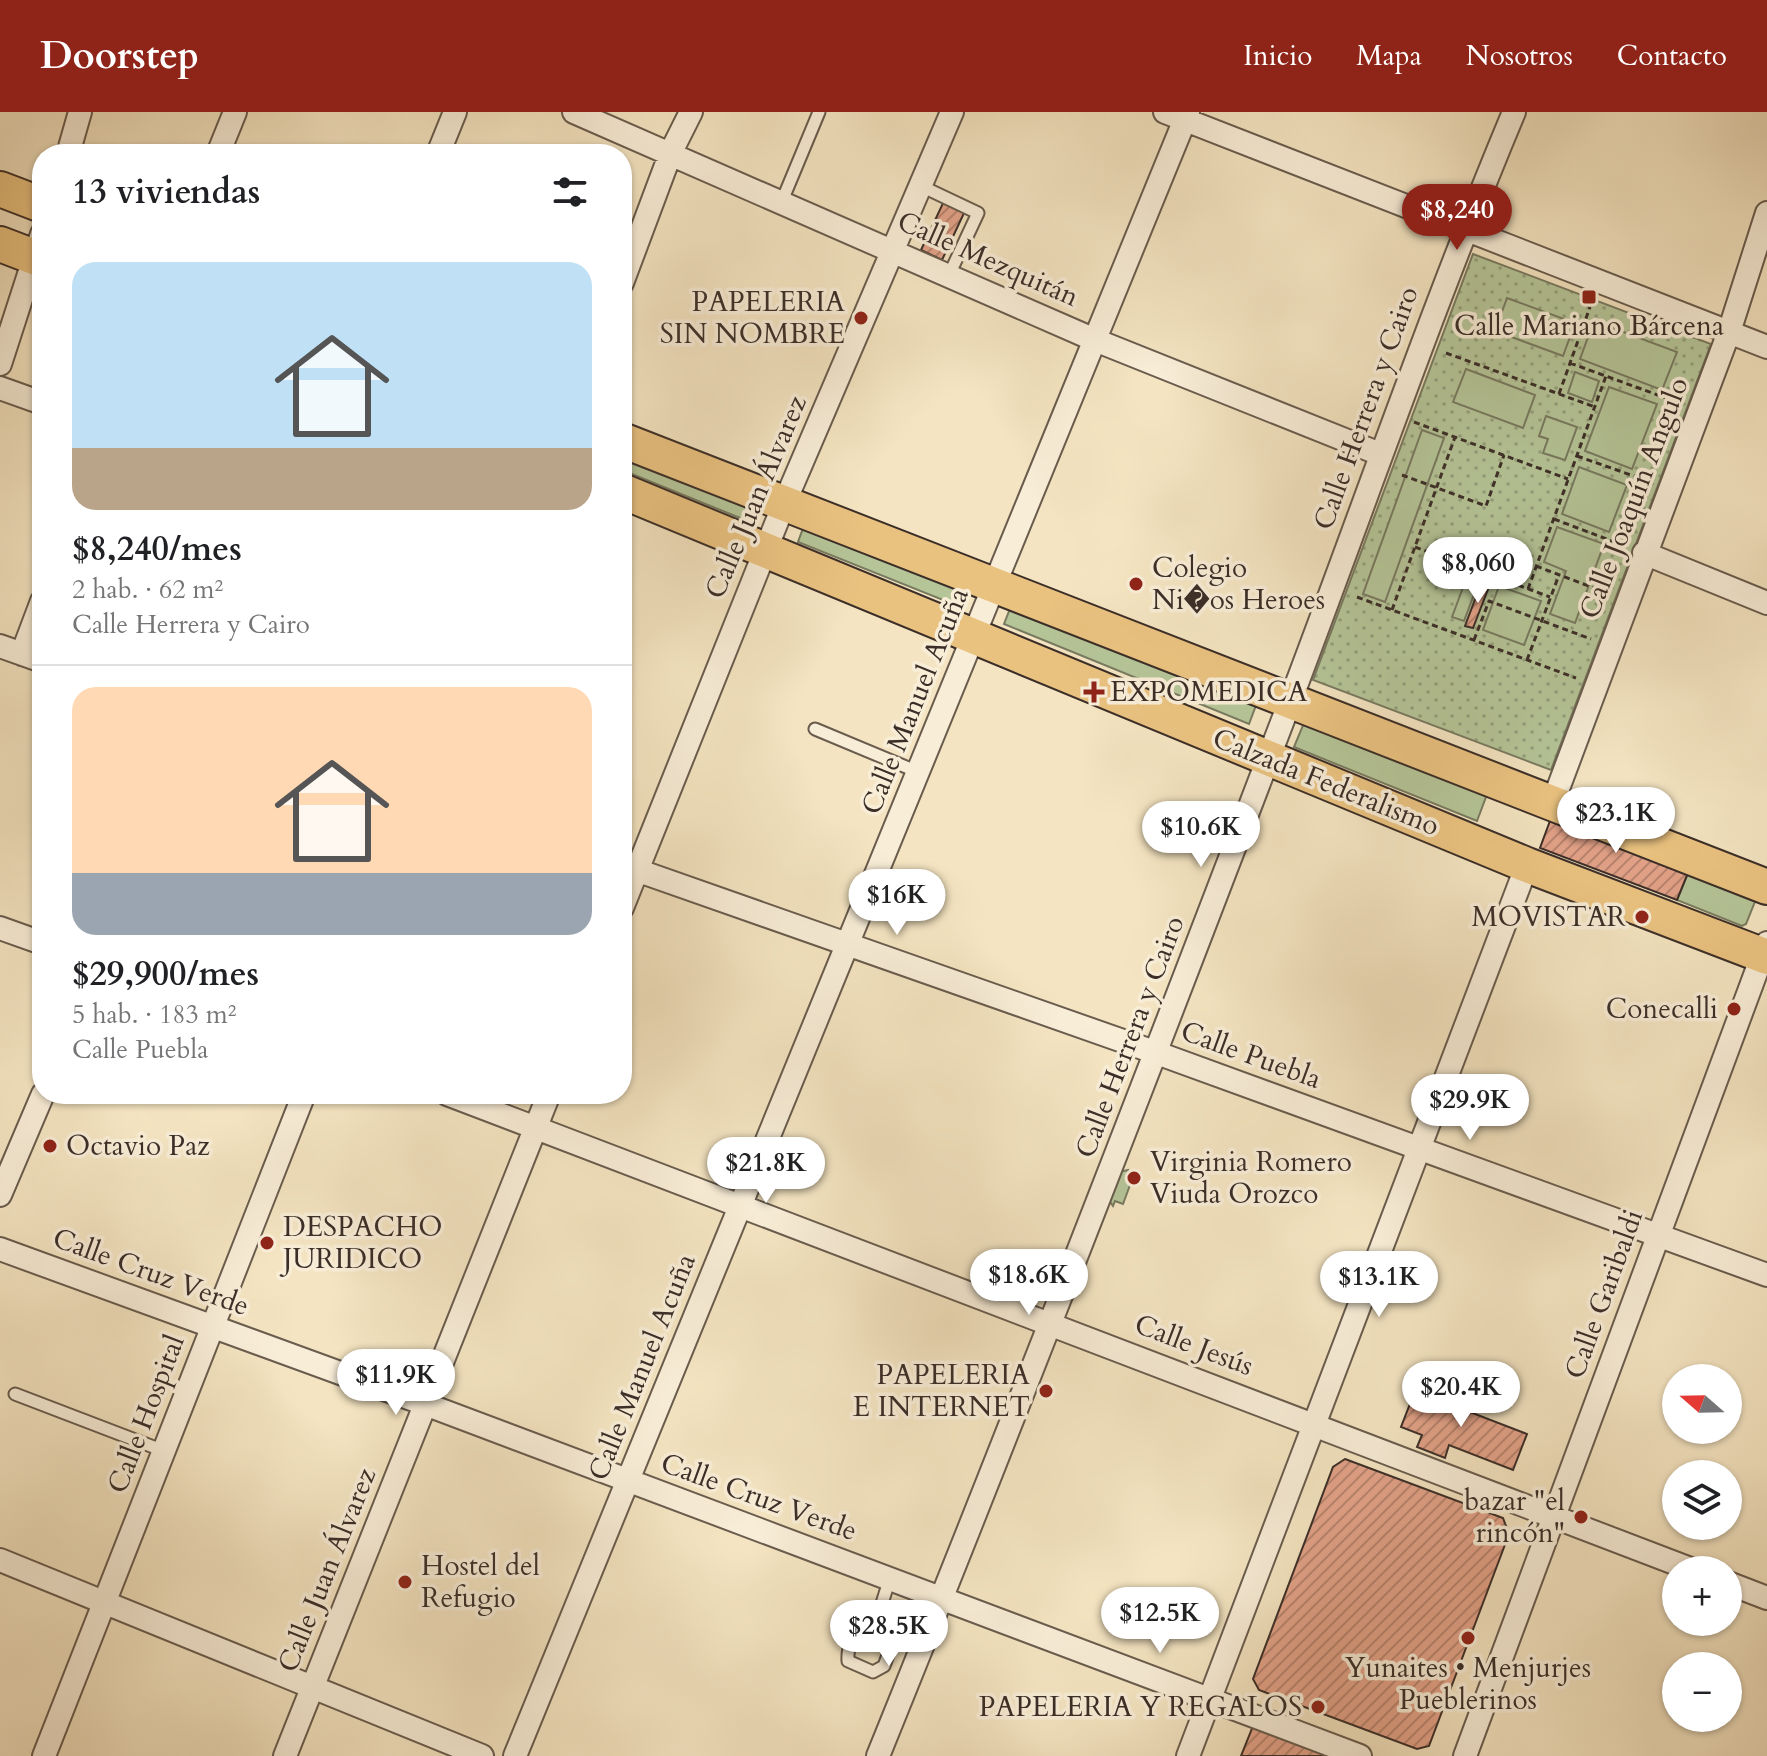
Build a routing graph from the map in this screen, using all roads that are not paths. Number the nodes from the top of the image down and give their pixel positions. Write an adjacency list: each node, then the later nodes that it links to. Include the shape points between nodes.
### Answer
1 (80, 112): 10 (street)
2 (235, 112): 11 (street)
3 (455, 112): 12 (street)
4 (574, 112): 13 (street, Calle Mezquitán)
5 (691, 112): 13 (street)
6 (819, 112): 17 (lane)
7 (952, 112): 14 (street, Calle Juan Álvarez)
8 (1514, 112): 19 (street, Calle Herrera y Cairo)
9 (1179, 115): 19 (street); 27 (street, Calle Manuel Acuña)
10 (71, 144)
11 (222, 144)
12 (442, 144)
13 (671, 152): 17 (street, Calle Mezquitán); 23 (street)
14 (921, 186): 22 (street, Calle Juan Álvarez); 25 (lane, via 978,213)
15 (0, 189): 16 (main road)
16 (32, 201)
17 (782, 201): 22 (street, Calle Mezquitán)
18 (1767, 213): 26 (street, Calle Joaquín Angulo)
19 (1465, 231): 26 (street); 33 (street, Calle Herrera y Cairo)
20 (0, 244): 21 (main road)
21 (32, 249)
22 (893, 250): 25 (street, Calle Mezquitán); 35 (street, Calle Juan Álvarez)
23 (632, 256)
24 (32, 270): 29 (street)
25 (949, 275): 27 (street, Calle Mezquitán)
26 (1729, 332): 28 (street); 37 (street, Calle Joaquín Angulo)
27 (1095, 340): 33 (street, Calle Mezquitán); 38 (street, Calle Manuel Acuña)
28 (1767, 347)
29 (0, 364)
30 (0, 388): 31 (street)
31 (32, 399)
32 (632, 444): 35 (main road)
33 (1380, 454): 43 (street, Calle Herrera y Cairo)
34 (632, 495): 36 (main road, Calzada Federalismo)
35 (784, 504): 36 (street, Calle Juan Álvarez); 38 (main road)
36 (766, 549): 40 (main road, Calzada Federalismo); 48 (street, Calle Juan Álvarez)
37 (1644, 553): 39 (street); 47 (street, Calle Joaquín Angulo)
38 (995, 586): 40 (street, Calle Manuel Acuña); 43 (main road)
39 (1767, 603)
40 (974, 637): 45 (main road, Calzada Federalismo); 46 (street, Calle Manuel Acuña)
41 (0, 646): 42 (street)
42 (32, 657)
43 (1290, 701): 45 (street, Calle Herrera y Cairo); 47 (main road)
44 (815, 729): 46 (lane)
45 (1268, 758): 49 (main road, Calzada Federalismo); 56 (street, Calle Herrera y Cairo)
46 (918, 772): 54 (street, Calle Manuel Acuña)
47 (1553, 802): 51 (main road)
48 (632, 861)
49 (1527, 865): 55 (main road, Calzada Federalismo); 62 (street)
50 (632, 869): 54 (street, Calle Puebla)
51 (1767, 887)
52 (0, 928): 53 (street)
53 (32, 939)
54 (848, 944): 56 (street, Calle Puebla); 64 (street, Calle Manuel Acuña)
55 (1766, 951): 65 (street, Calle Garibaldi)
56 (1157, 1053): 62 (street, Calle Puebla); 68 (street, Calle Herrera y Cairo)
57 (39, 1104): 63 (street)
58 (300, 1104): 69 (street, Calle Hospital)
59 (473, 1104): 61 (street, Calle Jesús)
60 (545, 1104): 61 (street, Calle Juan Álvarez)
61 (535, 1128): 64 (street, Calle Jesús); 71 (street, Calle Juan Álvarez)
62 (1420, 1148): 65 (street, Calle Puebla); 72 (street)
63 (0, 1195)
64 (741, 1204): 68 (street, Calle Jesús); 74 (street, Calle Manuel Acuña)
65 (1658, 1236): 67 (street, Calle Puebla); 75 (street, Calle Garibaldi)
66 (0, 1249): 69 (street, Calle Cruz Verde)
67 (1767, 1275)
68 (1051, 1323): 72 (street, Calle Jesús); 80 (street, Calle Herrera y Cairo)
69 (213, 1327): 71 (street, Calle Cruz Verde); 73 (street, Calle Hospital)
70 (15, 1394): 73 (lane)
71 (425, 1404): 74 (street, Calle Cruz Verde); 84 (street, Calle Juan Álvarez)
72 (1315, 1424): 75 (street, Calle Jesús); 85 (street)
73 (164, 1451): 82 (street, Calle Hospital)
74 (628, 1480): 78 (street, Calle Cruz Verde); 89 (street, Calle Manuel Acuña)
75 (1554, 1517): 76 (street, Calle Jesús); 93 (street, Calle Garibaldi)
76 (1662, 1558)
77 (0, 1560): 82 (street)
78 (890, 1578): 80 (street, Calle Cruz Verde); 83 (lane)
79 (1742, 1588): 81 (street)
80 (942, 1597): 85 (street, Calle Cruz Verde); 90 (street, Calle Herrera y Cairo)
81 (1767, 1598)
82 (105, 1601): 84 (street); 86 (street, Calle Hospital)
83 (878, 1616): 83 (lane, via 864,1614 859,1619 847,1653 855,1667 873,1672 884,1666 897,1630 892,1620)
84 (313, 1687): 87 (street, Calle Juan Álvarez); 88 (street)
85 (1210, 1699): 91 (street); 92 (street, Calle Cruz Verde)
86 (44, 1756)
87 (285, 1756)
88 (482, 1756)
89 (515, 1756)
90 (878, 1756)
91 (1188, 1756)
92 (1360, 1756)
93 (1465, 1756)

